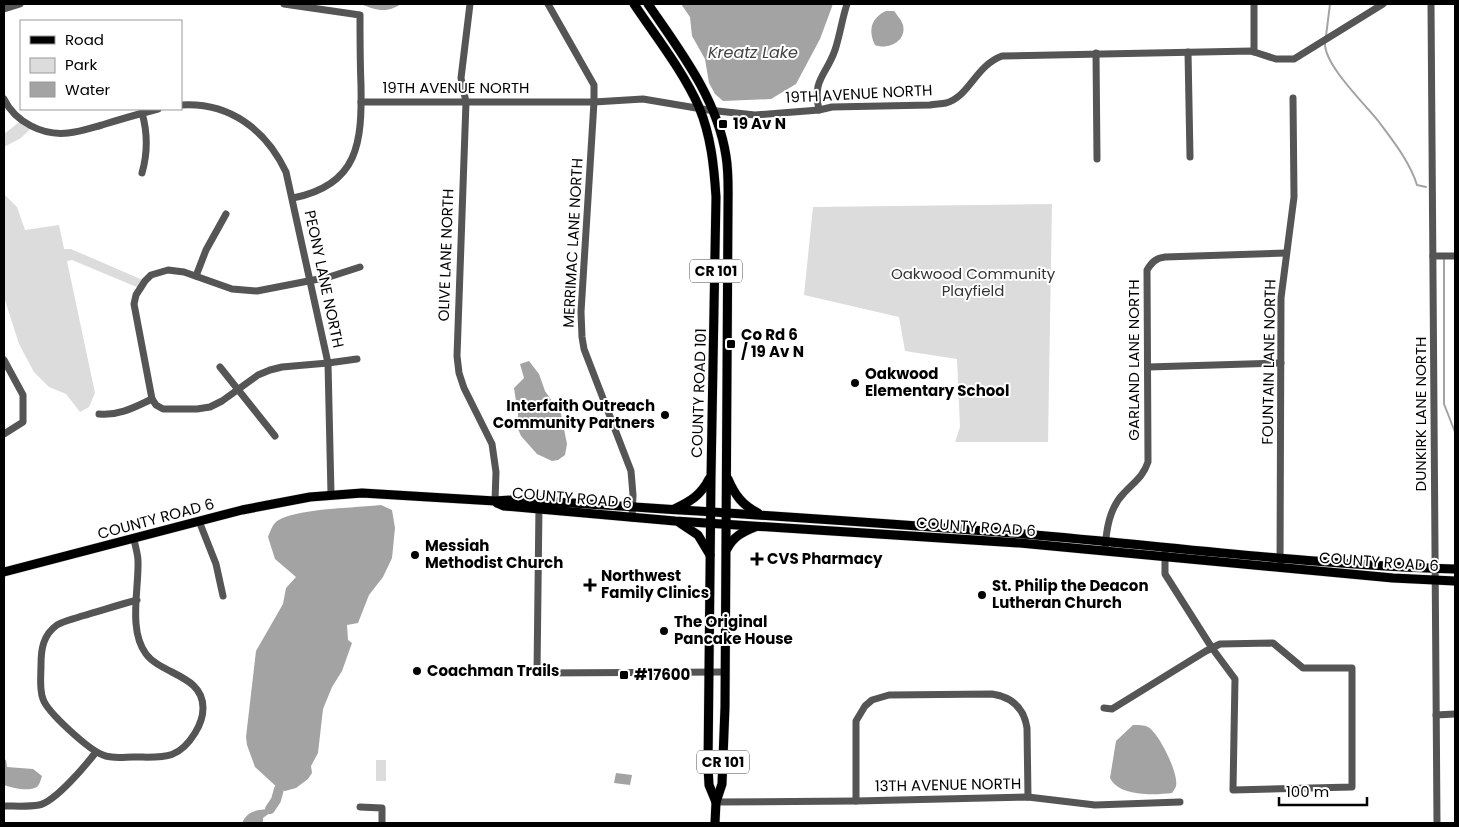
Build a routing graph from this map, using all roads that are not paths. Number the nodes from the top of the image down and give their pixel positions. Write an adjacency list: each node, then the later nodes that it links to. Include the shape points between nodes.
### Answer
1 (20, 4): 11 (street)
2 (284, 4): 17 (street, PEONY LANE NORTH, via 360,15)
3 (470, 4): 18 (street, OLIVE LANE NORTH, via 461,78)
4 (548, 4): 19 (street, MERRIMAC LANE NORTH, via 594,86)
5 (634, 4): 21 (main road, COUNTY ROAD 101 / CR 101)
6 (648, 4): 23 (main road, COUNTY ROAD 101 / CR 101, via 703,88)
7 (847, 4): 24 (street, via 835,50 817,85)
8 (1254, 4): 13 (street)
9 (1383, 4): 13 (street, 19TH AVENUE NORTH, via 1294,59 1276,59)
10 (1431, 4): 32 (street, DUNKIRK LANE NORTH)
11 (4, 9)
12 (1188, 52): 13 (street, 19TH AVENUE NORTH); 14 (street, 19TH AVENUE NORTH); 26 (street)
13 (1254, 52)
14 (1096, 53): 24 (street, 19TH AVENUE NORTH, via 1002,56 988,63 960,94 946,103); 27 (street)
15 (1293, 98): 31 (street, FOUNTAIN LANE NORTH, via 1294,197)
16 (4, 99): 25 (street, via 22,120 56,133 81,131)
17 (361, 102): 18 (street, 19TH AVENUE NORTH); 29 (street, PEONY LANE NORTH, via 360,137 344,172 324,188)
18 (466, 102): 19 (street, 19TH AVENUE NORTH); 51 (street, OLIVE LANE NORTH, via 457,356 464,388 492,444 496,472)
19 (594, 102): 21 (street, 19TH AVENUE NORTH, via 643,100); 53 (street, MERRIMAC LANE NORTH, via 582,337 584,350 631,472)
20 (182, 105): 29 (street, via 219,109 260,133 279,158)
21 (699, 108): 23 (street, 19TH AVENUE NORTH); 49 (main road, COUNTY ROAD 101 / CR 101, via 711,144 716,197)
22 (155, 110): 25 (street)
23 (712, 110): 24 (street, 19TH AVENUE NORTH, via 754,115); 48 (main road, COUNTY ROAD 101 / CR 101, via 726,155 728,182)
24 (819, 110)
25 (142, 114): 28 (street, via 147,148)
26 (1190, 157)
27 (1097, 159)
28 (142, 173)
29 (293, 198): 36 (street, PEONY LANE NORTH)
30 (226, 214): 35 (street)
31 (1286, 253): 39 (street, FOUNTAIN LANE NORTH, via 1281,298); 42 (street, GARLAND LANE NORTH, via 1154,260 1147,270)
32 (1433, 256): 33 (street); 73 (street, DUNKIRK LANE NORTH)
33 (1455, 256)
34 (360, 267): 36 (street)
35 (196, 276): 36 (street, via 245,291 270,290); 44 (street, via 168,270 151,275 136,295 134,304)
36 (310, 281): 40 (street, PEONY LANE NORTH)
37 (357, 359): 40 (street)
38 (4, 360): 46 (street, via 23,395 23,422)
39 (1281, 363): 42 (street); 71 (street, FOUNTAIN LANE NORTH)
40 (328, 364): 43 (street, via 270,370); 50 (street, PEONY LANE NORTH)
41 (220, 367): 43 (street)
42 (1148, 367): 65 (street, GARLAND LANE NORTH, via 1148,462 1141,477 1113,509)
43 (238, 389): 44 (street, via 222,401 197,410 163,409); 47 (street)
44 (152, 399): 45 (street, via 123,412)
45 (99, 414)
46 (4, 434)
47 (275, 436)
48 (727, 475): 56 (main road, COUNTY ROAD 101 / CR 101); 57 (main road, via 738,500)
49 (711, 477): 54 (main road, via 696,497); 55 (main road, COUNTY ROAD 101 / CR 101)
50 (331, 494): 51 (main road, COUNTY ROAD 6, via 370,493); 59 (main road, COUNTY ROAD 6)
51 (495, 502): 52 (main road, COUNTY ROAD 6, via 512,500)
52 (538, 505): 53 (main road, COUNTY ROAD 6); 58 (main road, COUNTY ROAD 6); 81 (street, via 537,673)
53 (632, 507): 54 (main road, COUNTY ROAD 6); 58 (street, MERRIMAC LANE NORTH)
54 (674, 509): 55 (main road, COUNTY ROAD 6)
55 (711, 511): 56 (main road, COUNTY ROAD 6); 61 (main road, COUNTY ROAD 101 / CR 101)
56 (726, 512): 57 (main road, COUNTY ROAD 6); 62 (main road, COUNTY ROAD 101 / CR 101)
57 (763, 515): 65 (main road, COUNTY ROAD 6)
58 (632, 518): 60 (main road, COUNTY ROAD 6)
59 (200, 521): 64 (main road, COUNTY ROAD 6); 78 (street, via 216,564)
60 (676, 521): 61 (main road, COUNTY ROAD 6); 69 (main road, via 698,535)
61 (711, 523): 62 (main road, COUNTY ROAD 6); 69 (main road, COUNTY ROAD 101 / CR 101)
62 (726, 524): 63 (main road, COUNTY ROAD 6); 67 (main road, COUNTY ROAD 101 / CR 101)
63 (757, 526): 67 (main road, via 737,536); 68 (main road, COUNTY ROAD 6)
64 (134, 539): 75 (main road, COUNTY ROAD 6); 79 (street, via 138,561)
65 (1105, 541): 66 (main road, COUNTY ROAD 6); 68 (street, GARLAND LANE NORTH)
66 (1165, 547): 70 (street); 71 (main road, COUNTY ROAD 6)
67 (726, 551): 82 (main road, COUNTY ROAD 101 / CR 101)
68 (1105, 551): 70 (main road, COUNTY ROAD 6)
69 (710, 556): 81 (main road, COUNTY ROAD 101 / CR 101)
70 (1164, 557): 72 (main road, COUNTY ROAD 6); 80 (street, via 1165,574)
71 (1281, 558): 72 (street, FOUNTAIN LANE NORTH); 73 (main road, COUNTY ROAD 6)
72 (1280, 568): 76 (main road, COUNTY ROAD 6)
73 (1435, 568): 74 (main road, COUNTY ROAD 6); 76 (street, DUNKIRK LANE NORTH)
74 (1455, 569)
75 (4, 572)
76 (1435, 581): 77 (main road, COUNTY ROAD 6); 84 (street, DUNKIRK LANE NORTH)
77 (1455, 581)
78 (223, 596)
79 (137, 600): 86 (street, via 58,625 45,637 42,646 41,687 46,706); 86 (street, via 141,646 153,661 197,689 204,706 203,715 185,748 170,756 109,757)
80 (1212, 648): 80 (street, via 1220,644 1273,643 1303,668 1352,668 1352,787 1233,790 1235,680); 83 (street, via 1112,709)
81 (709, 672): 82 (street); 89 (main road, COUNTY ROAD 101 / CR 101, via 709,785)
82 (724, 672): 89 (main road, COUNTY ROAD 101 / CR 101, via 722,784)
83 (1104, 708)
84 (1436, 714): 85 (street); 95 (street, DUNKIRK LANE NORTH)
85 (1455, 714)
86 (96, 752): 91 (street, via 50,801 39,805)
87 (1028, 796): 88 (street, 13TH AVENUE NORTH); 88 (street, via 1027,728 1017,704 992,694 889,695 872,700 856,721); 90 (street, 13TH AVENUE NORTH, via 1095,805)
88 (856, 801): 89 (street, 13TH AVENUE NORTH)
89 (716, 802): 94 (main road, COUNTY ROAD 101 / CR 101)
90 (1180, 802)
91 (4, 806)
92 (360, 807): 93 (street, via 382,808)
93 (382, 823)
94 (716, 823)
95 (1437, 823)

